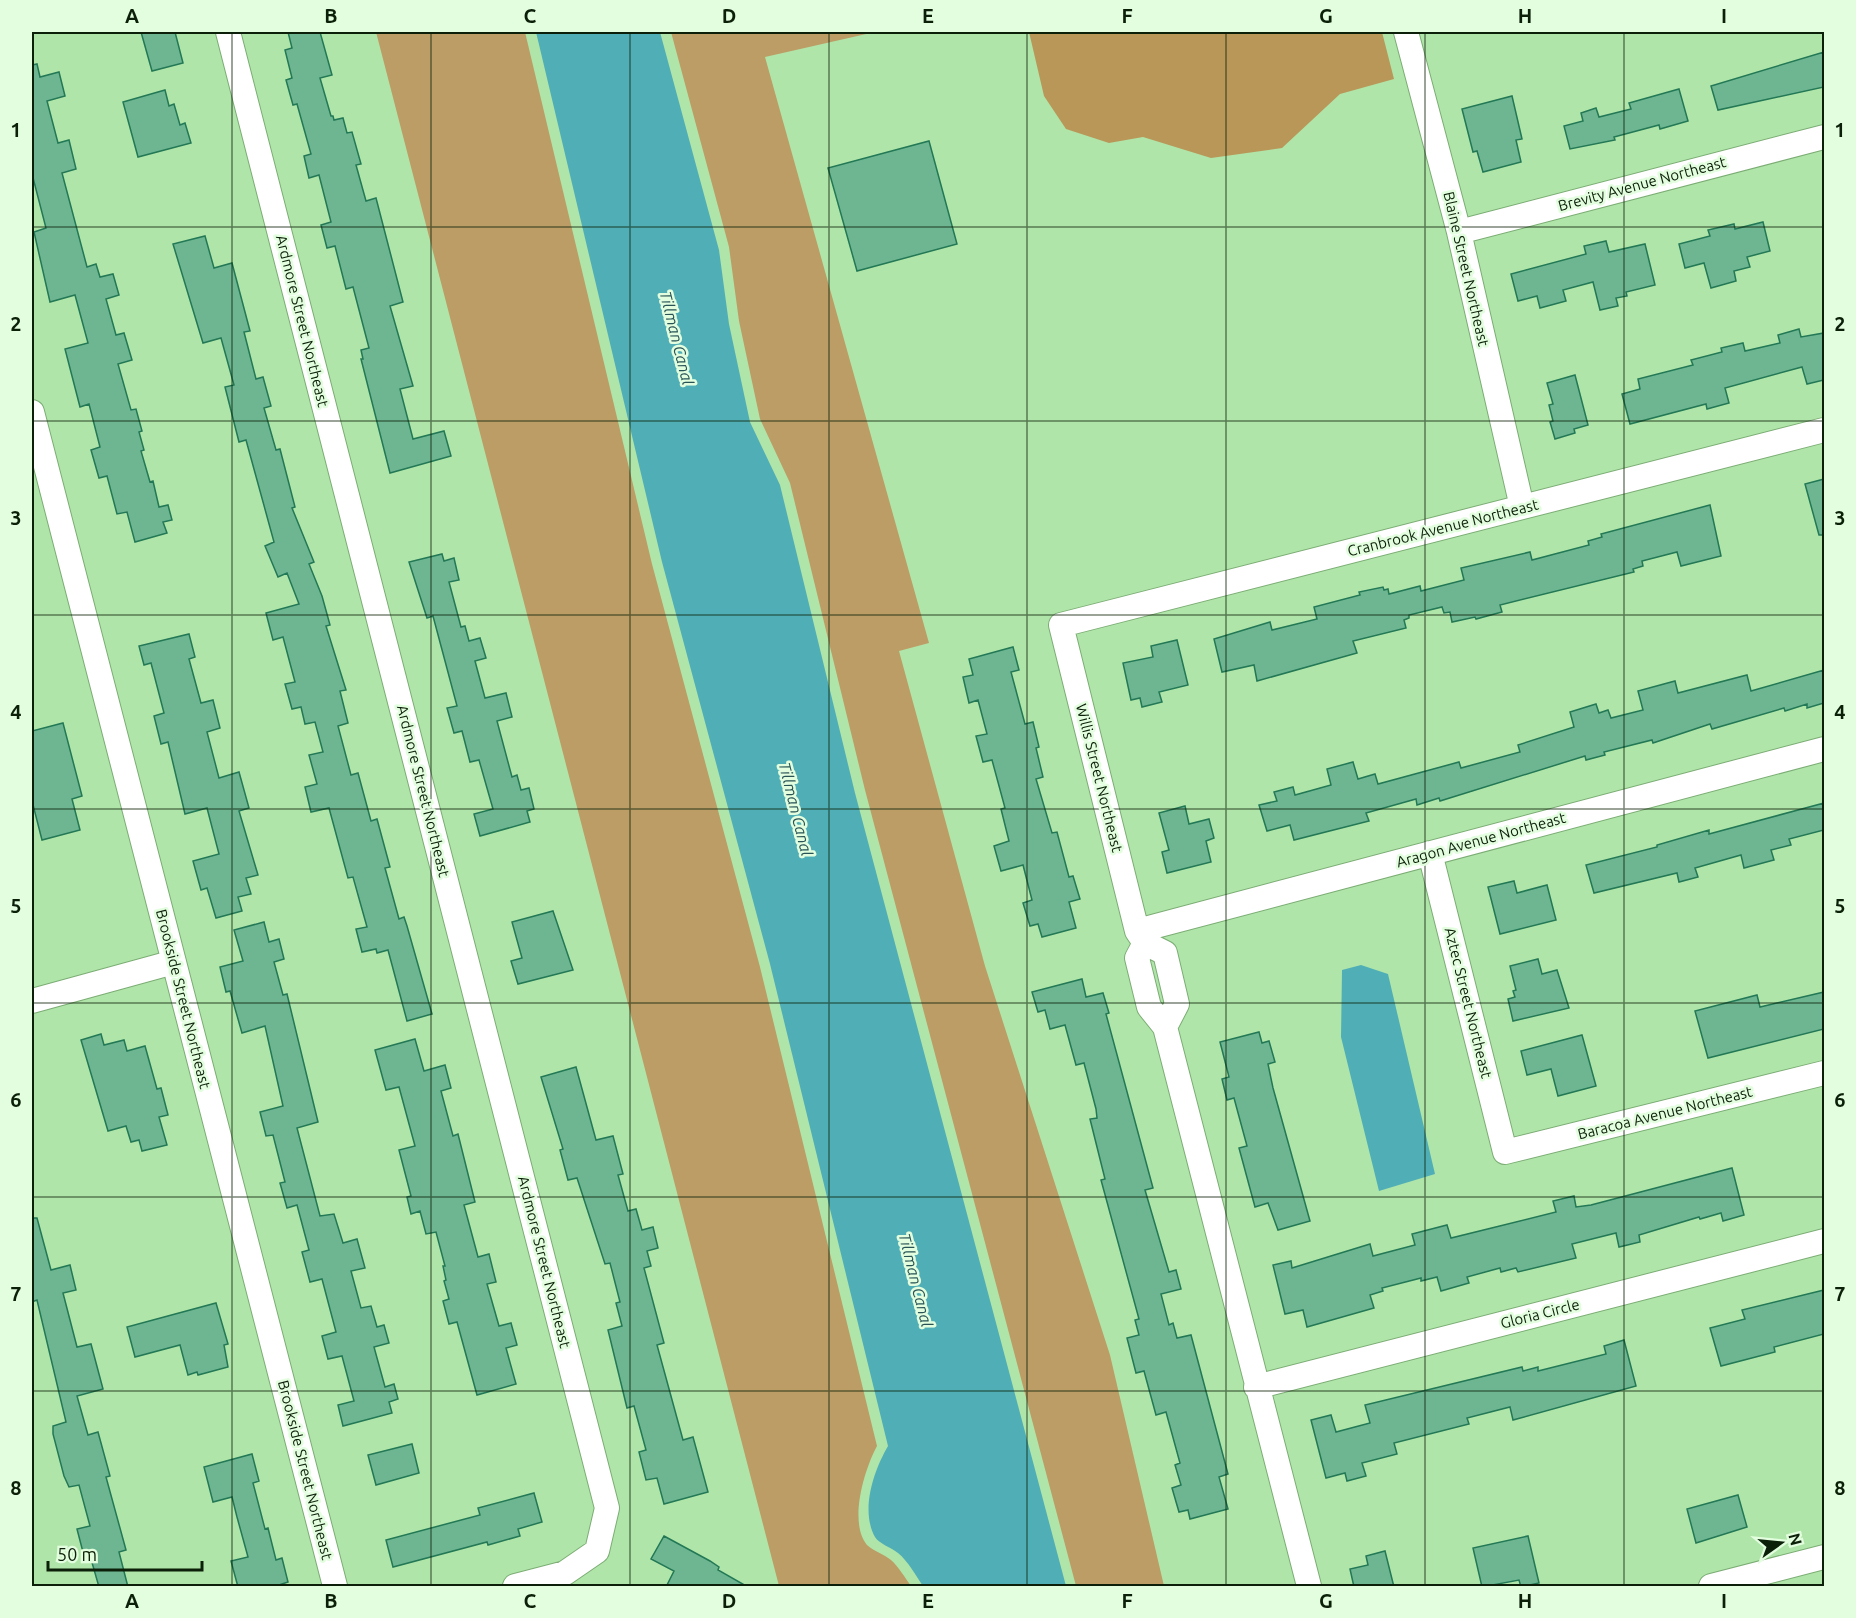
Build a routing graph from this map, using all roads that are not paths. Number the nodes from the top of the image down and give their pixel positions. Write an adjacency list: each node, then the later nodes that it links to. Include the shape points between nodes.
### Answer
1 (228, 32): 20 (street, Ardmore Street Northeast, via 607,1508 597,1551 565,1573)
2 (1406, 32): 4 (street, Blaine Street Northeast)
3 (1824, 137): 4 (street, Brevity Avenue Northeast)
4 (1459, 232): 7 (street, Blaine Street Northeast)
5 (32, 412): 12 (street, Brookside Street Northeast)
6 (1824, 430): 7 (street, Cranbrook Avenue Northeast)
7 (1522, 507): 8 (street, Cranbrook Avenue Northeast)
8 (1061, 625): 11 (street, Willis Street Northeast)
9 (1824, 749): 10 (street, Aragon Avenue Northeast)
10 (1431, 854): 11 (street, Aragon Avenue Northeast); 15 (street, Aztec Street Northeast)
11 (1141, 937): 17 (street, via 1165,953 1176,995 1177,1004 1165,1027)
12 (174, 962): 13 (street); 19 (street, Brookside Street Northeast)
13 (32, 1001)
14 (1824, 1073): 15 (street, Baracoa Avenue Northeast)
15 (1505, 1152)
16 (1824, 1240): 17 (street, Gloria Circle)
17 (1256, 1387): 21 (street)
18 (1824, 1557): 22 (street)
19 (335, 1587)
20 (515, 1587)
21 (1309, 1587)
22 (1711, 1587)

